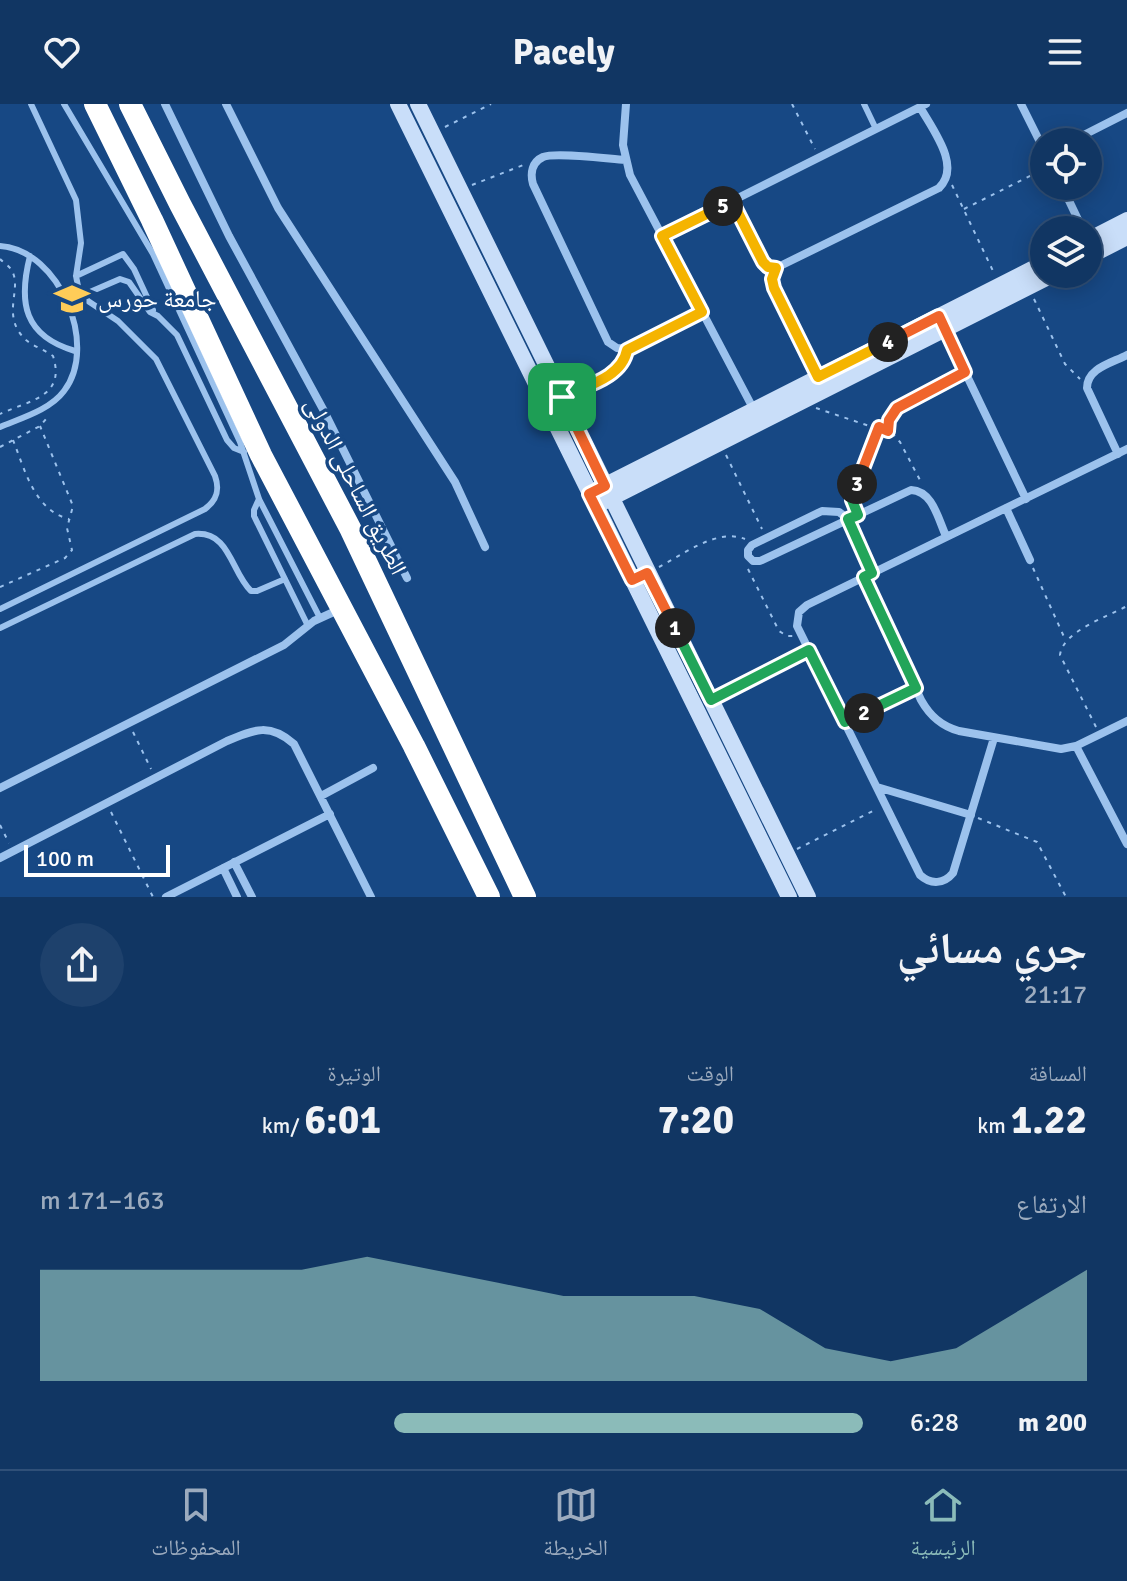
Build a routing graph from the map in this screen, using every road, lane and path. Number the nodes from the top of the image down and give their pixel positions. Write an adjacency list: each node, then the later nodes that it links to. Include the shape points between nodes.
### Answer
1 (31, 104): 38 (lane, via 76,200 81,243)
2 (64, 104): 65 (lane, via 153,254)
3 (95, 104): 88 (highway, via 243,419)
4 (130, 104): 126 (highway, الطريق الساحلى الدولى, via 351,530)
5 (165, 104): 84 (street)
6 (226, 104): 79 (street, via 278,208 455,482)
7 (398, 104): 71 (main road)
8 (418, 104): 19 (main road)
9 (491, 104): 19 (path)
10 (626, 104): 21 (street)
11 (864, 104): 18 (lane)
12 (1021, 104): 16 (street)
13 (794, 105): 20 (path)
14 (923, 106): 18 (street); 23 (street, via 946,158)
15 (1127, 113): 17 (street)
16 (1033, 128)
17 (1098, 128)
18 (876, 129): 20 (street)
19 (432, 133): 25 (main road)
20 (819, 158): 26 (street)
21 (625, 160): 22 (street, via 549,156); 29 (street)
22 (535, 164): 25 (path, via 516,165); 47 (street, via 533,184 608,342)
23 (948, 176): 27 (path); 36 (street, via 939,188)
24 (1030, 176): 27 (path)
25 (460, 190): 53 (main road)
26 (732, 201): 29 (street); 36 (street, via 763,262)
27 (964, 209): 39 (path)
28 (1127, 220): 30 (main road)
29 (662, 236): 44 (street)
30 (1102, 237)
31 (1127, 237): 32 (main road)
32 (1102, 243)
33 (0, 246): 34 (lane)
34 (30, 256): 42 (lane); 48 (lane, via 23,295 29,317 52,343)
35 (0, 259): 57 (path, via 13,271 12,313 18,329 27,341 53,356 58,370 50,392)
36 (776, 268): 51 (path, via 774,288)
37 (1030, 270): 39 (main road)
38 (76, 276): 40 (lane); 45 (lane, via 123,254)
39 (1000, 285): 46 (main road)
40 (77, 286): 42 (lane); 43 (lane)
41 (1028, 287): 46 (main road); 52 (path, via 1065,364)
42 (64, 293): 48 (lane, via 74,321)
43 (83, 295): 45 (lane, via 123,279); 89 (lane, via 156,359 218,491 205,509)
44 (702, 312): 47 (street); 56 (street)
45 (158, 316): 65 (lane, via 180,341 227,440)
46 (942, 323): 50 (street); 51 (main road); 54 (main road)
47 (627, 350): 53 (path, via 615,371)
48 (75, 351): 55 (lane, via 70,382)
49 (1127, 355): 52 (street, via 1093,372)
50 (965, 372): 61 (path, via 897,408); 70 (street)
51 (818, 377): 56 (main road)
52 (1087, 381): 66 (street)
53 (562, 397): 67 (main road)
54 (799, 403): 60 (path); 63 (main road)
55 (43, 407): 58 (path, via 46,419); 59 (lane)
56 (754, 410): 67 (main road)
57 (0, 414)
58 (40, 426): 62 (path); 74 (path, via 73,506)
59 (0, 427)
60 (879, 427): 61 (path); 73 (path, via 852,495)
61 (888, 431): 69 (path, via 900,442)
62 (13, 440): 64 (path); 74 (path, via 33,489 49,510)
63 (720, 443): 67 (main road); 77 (path)
64 (0, 447)
65 (244, 452): 68 (lane)
66 (1123, 452): 70 (street)
67 (608, 492): 71 (main road); 82 (main road)
68 (259, 499): 85 (lane, via 254,516); 90 (lane)
69 (929, 499): 73 (street, via 911,490); 76 (street)
70 (1026, 499): 72 (street)
71 (592, 500): 127 (main road)
72 (1006, 508): 76 (street); 81 (street)
73 (858, 515): 75 (street)
74 (70, 519): 86 (path, via 72,550 65,558)
75 (848, 519): 77 (street, via 839,512 822,511); 80 (street, via 760,561); 83 (path)
76 (946, 536): 83 (street)
77 (766, 538): 78 (street)
78 (752, 545): 80 (street); 82 (path, via 738,536 719,537)
79 (485, 547)
80 (748, 556): 93 (path, via 747,567 779,631 792,637)
81 (1030, 560): 94 (path)
82 (647, 573): 97 (main road)
83 (868, 575): 93 (street, via 804,607 797,622); 96 (street)
84 (407, 578)
85 (285, 579): 91 (lane); 92 (lane, via 251,591 219,540 195,534)
86 (0, 587)
87 (1127, 606): 94 (path)
88 (342, 608): 90 (street); 125 (highway)
89 (0, 609)
90 (320, 618): 91 (street)
91 (308, 626): 100 (street, via 284,645)
92 (0, 628)
93 (801, 634): 95 (street)
94 (1065, 640): 101 (path, via 1060,655)
95 (809, 650): 97 (path); 99 (street)
96 (916, 688): 99 (path); 102 (street, via 926,708 944,725)
97 (711, 700): 116 (main road)
98 (1127, 721): 101 (street)
99 (845, 722): 106 (street)
100 (128, 724): 105 (path); 107 (street)
101 (1100, 735): 103 (street)
102 (994, 738): 103 (street, via 1053,749); 112 (street)
103 (1076, 746): 114 (street)
104 (373, 768): 108 (street)
105 (156, 778): 108 (street, via 243,734 270,730 294,744); 109 (street)
106 (877, 787): 110 (street); 112 (street)
107 (0, 788)
108 (321, 796): 111 (street)
109 (107, 803): 115 (street); 120 (path)
110 (885, 805): 112 (street, via 920,875 932,882 953,873); 116 (path)
111 (330, 814): 118 (street); 124 (street)
112 (971, 815): 129 (path, via 1037,842)
113 (0, 825): 115 (path)
114 (1127, 844)
115 (13, 852): 117 (street)
116 (787, 854): 128 (main road)
117 (0, 858)
118 (234, 862): 119 (street); 123 (street)
119 (223, 868): 121 (street); 122 (street)
120 (153, 897)
121 (166, 897)
122 (237, 897)
123 (252, 897)
124 (371, 897)
125 (489, 897)
126 (525, 897)
127 (789, 897)
128 (808, 897)
129 (1066, 897)

